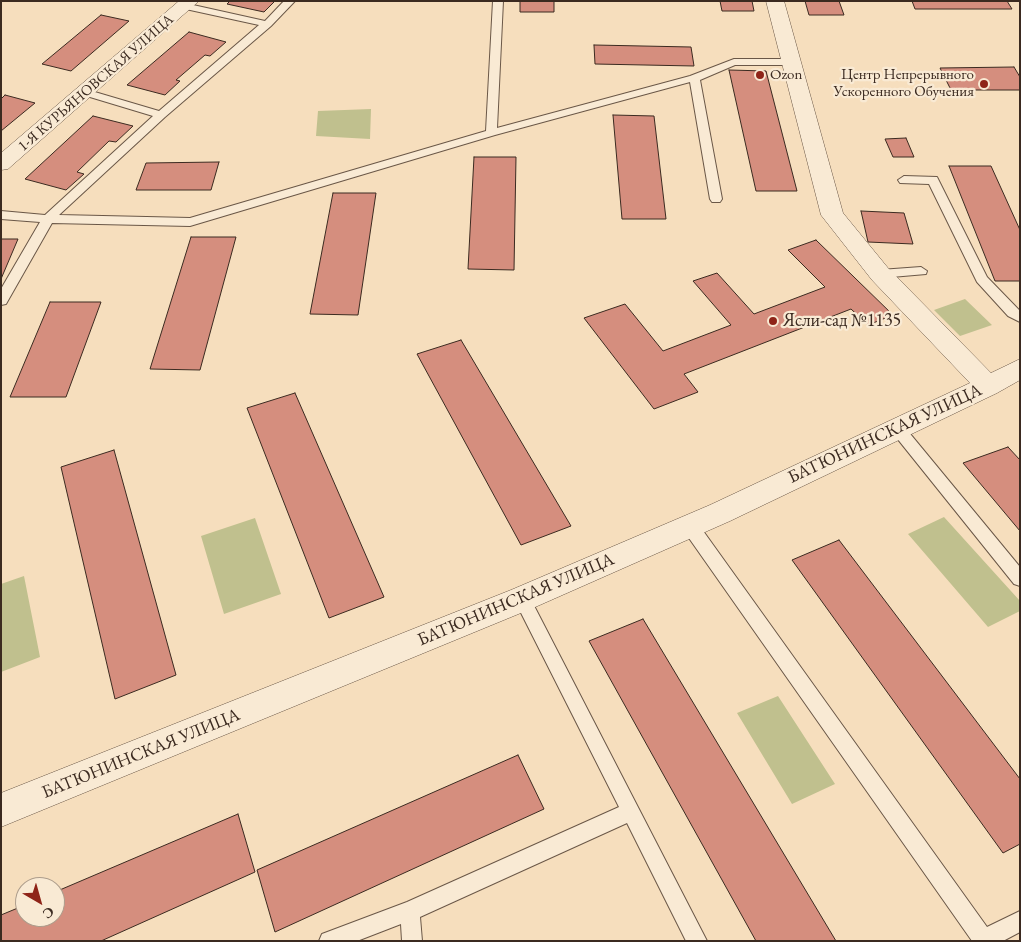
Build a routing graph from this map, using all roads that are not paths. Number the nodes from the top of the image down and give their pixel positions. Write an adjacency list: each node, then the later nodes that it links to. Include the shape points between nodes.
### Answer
1 (290, 1): 5 (lane)
2 (498, 1): 10 (lane)
3 (775, 1): 6 (street)
4 (187, 4): 5 (lane); 8 (street, 1-Я КУРЬЯНОВСКАЯ УЛИЦА)
5 (267, 24): 9 (lane)
6 (791, 62): 7 (lane, via 734,62); 17 (street, via 832,215)
7 (694, 78): 10 (lane); 13 (lane)
8 (84, 92): 9 (lane); 11 (street, 1-Я КУРЬЯНОВСКАЯ УЛИЦА)
9 (161, 115): 15 (lane)
10 (491, 133): 15 (lane, via 190,222)
11 (1, 164)
12 (904, 180): 19 (lane, via 933,180 982,280)
13 (716, 199)
14 (1, 215): 15 (lane)
15 (48, 219): 18 (lane)
16 (921, 271): 17 (lane)
17 (880, 274): 21 (street)
18 (1, 300)
19 (1020, 318)
20 (1020, 368): 21 (street, БАТЮНИНСКАЯ УЛИЦА)
21 (988, 386): 22 (street, БАТЮНИНСКАЯ УЛИЦА)
22 (897, 428): 23 (street, БАТЮНИНСКАЯ УЛИЦА); 24 (lane)
23 (690, 526): 25 (street, БАТЮНИНСКАЯ УЛИЦА); 29 (lane, via 984,940)
24 (1020, 579)
25 (522, 599): 26 (street, БАТЮНИНСКАЯ УЛИЦА); 27 (lane)
26 (1, 810)
27 (631, 811): 28 (lane); 32 (lane)
28 (410, 911): 30 (lane); 31 (lane)
29 (1020, 921)
30 (329, 941)
31 (412, 941)
32 (697, 941)

